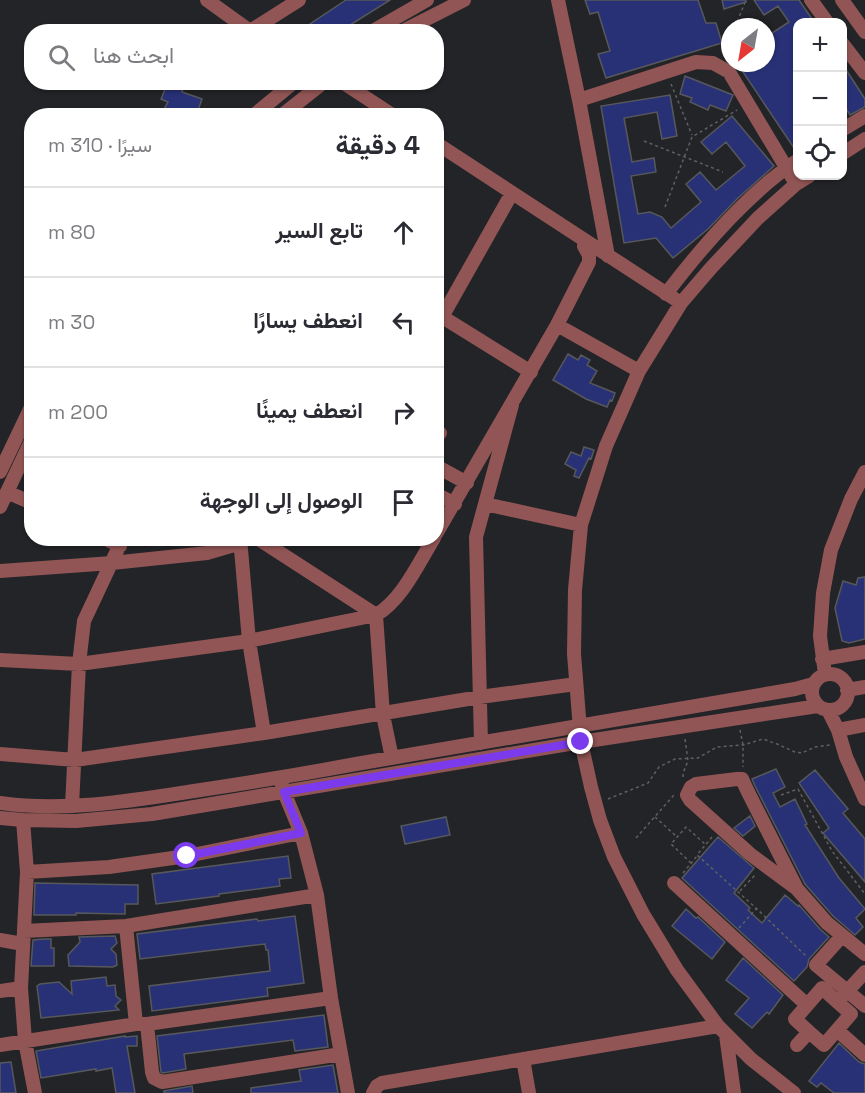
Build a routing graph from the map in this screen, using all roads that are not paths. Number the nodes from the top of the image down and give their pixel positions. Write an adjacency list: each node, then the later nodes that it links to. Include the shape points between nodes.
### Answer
1 (207, 0): 9 (street)
2 (427, 0): 11 (street)
3 (464, 0): 12 (street)
4 (558, 0): 19 (street)
5 (811, 0): 8 (street)
6 (843, 0): 13 (street)
7 (297, 1): 10 (street)
8 (824, 18)
9 (239, 24)
10 (262, 24)
11 (385, 24)
12 (417, 24)
13 (865, 32)
14 (847, 48): 15 (street)
15 (865, 73)
16 (284, 90): 20 (street)
17 (314, 90): 21 (street)
18 (354, 90): 22 (street)
19 (579, 100): 28 (street, via 696,62 713,63 729,72); 33 (street)
20 (263, 108)
21 (290, 108)
22 (382, 108)
23 (865, 116): 24 (street)
24 (847, 127)
25 (865, 139): 27 (street)
26 (444, 149): 31 (street)
27 (847, 151)
28 (792, 164): 30 (street); 34 (street, via 735,214)
29 (802, 180): 30 (street)
30 (796, 184): 35 (street, via 758,218)
31 (512, 193): 32 (street); 36 (street)
32 (586, 242): 33 (street); 38 (street, via 589,262)
33 (608, 256): 34 (street)
34 (666, 294): 35 (street)
35 (681, 303): 39 (street)
36 (444, 307)
37 (444, 318): 40 (street)
38 (557, 325): 39 (street); 40 (street)
39 (639, 371): 55 (street, via 606,446)
40 (531, 372): 41 (street)
41 (512, 405): 47 (street); 52 (street)
42 (24, 422): 45 (street)
43 (24, 456): 48 (street)
44 (444, 470): 47 (street)
45 (0, 472)
46 (865, 472): 66 (street, via 831,550 823,593)
47 (467, 483): 51 (street)
48 (7, 492): 50 (street); 53 (street)
49 (444, 498): 51 (street)
50 (24, 499)
51 (455, 504): 54 (street)
52 (485, 504): 55 (street); 73 (street, via 476,537)
53 (0, 507)
54 (444, 521)
55 (581, 525): 70 (street, via 575,590)
56 (120, 546): 61 (street)
57 (225, 546): 61 (street, via 207,552)
58 (240, 546): 64 (street)
59 (269, 546): 63 (street)
60 (429, 546): 63 (street, via 398,597)
61 (112, 563): 62 (street); 68 (street, via 84,621)
62 (0, 571)
63 (376, 615): 64 (street); 75 (street)
64 (249, 641): 68 (street); 79 (street)
65 (865, 652): 66 (street)
66 (822, 659): 69 (street)
67 (0, 660): 68 (street)
68 (80, 664): 84 (street)
69 (825, 674): 72 (street, via 842,679); 74 (street, via 816,680)
70 (576, 684): 73 (street); 77 (street)
71 (865, 687): 72 (street)
72 (848, 690): 74 (street, via 838,708)
73 (480, 698): 75 (street); 81 (street)
74 (816, 701): 77 (street, via 784,691); 78 (street); 80 (street)
75 (383, 715): 79 (street); 83 (street)
76 (865, 725): 78 (street)
77 (579, 727): 80 (street); 81 (street)
78 (838, 730): 87 (street)
79 (264, 733): 84 (street)
80 (581, 742): 86 (street); 111 (street, via 614,857 677,970)
81 (481, 743): 83 (street)
82 (0, 754): 84 (street)
83 (392, 758): 85 (street)
84 (75, 760): 89 (street)
85 (281, 778): 86 (street); 89 (street)
86 (284, 792): 91 (street, via 152,814 76,821); 92 (street)
87 (865, 799)
88 (0, 803): 89 (street)
89 (72, 806)
90 (0, 818): 91 (street)
91 (23, 820): 93 (street)
92 (301, 833): 93 (street, via 187,856 109,867); 96 (street)
93 (27, 872): 99 (street)
94 (674, 883): 107 (street)
95 (797, 889): 95 (street, via 742,779 686,787 690,800 763,865); 98 (street)
96 (317, 895): 97 (street); 106 (street)
97 (126, 926): 99 (street); 109 (street)
98 (842, 936): 101 (street); 105 (street, via 816,966)
99 (24, 937): 100 (street); 103 (street)
100 (0, 940)
101 (865, 954)
102 (865, 972): 105 (street)
103 (21, 988): 104 (street); 113 (street)
104 (0, 991)
105 (842, 997): 107 (street, via 822,988); 108 (street); 110 (street, via 851,1014)
106 (331, 998): 109 (street); 117 (street)
107 (807, 1005): 112 (street, via 795,1018)
108 (865, 1006)
109 (142, 1024): 113 (street); 117 (street, via 154,1078 162,1082)
110 (837, 1030): 112 (street, via 824,1045); 116 (street)
111 (722, 1031): 118 (street); 123 (street); 124 (street)
112 (809, 1032): 115 (street)
113 (25, 1041): 114 (street); 119 (street)
114 (0, 1045)
115 (797, 1045)
116 (863, 1048)
117 (341, 1054): 120 (street)
118 (523, 1059): 121 (street, via 382,1083); 122 (street)
119 (35, 1093)
120 (348, 1093)
121 (373, 1093)
122 (529, 1093)
123 (734, 1093)
124 (794, 1093)

